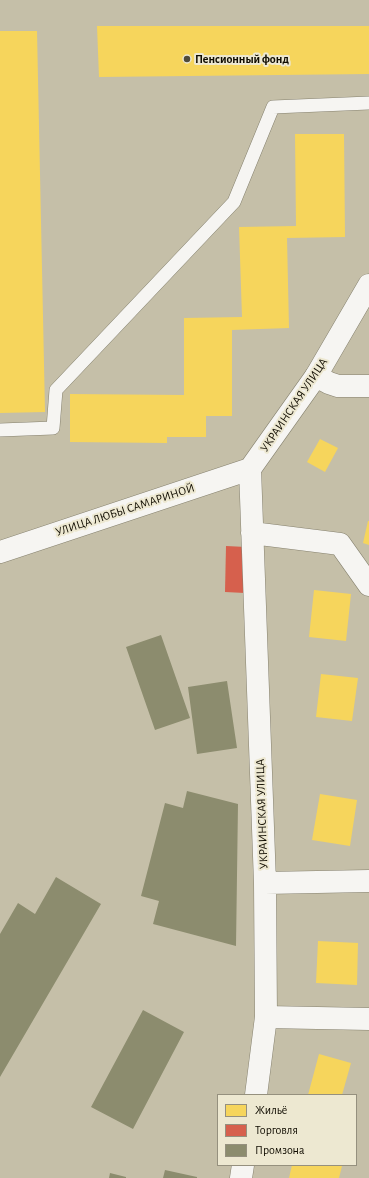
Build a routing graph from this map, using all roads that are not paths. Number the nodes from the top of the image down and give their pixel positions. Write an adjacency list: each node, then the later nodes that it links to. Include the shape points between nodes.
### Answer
1 (369, 103): 5 (lane, via 273,107 234,202 56,390 53,428)
2 (369, 285): 3 (street, УКРАИНСКАЯ УЛИЦА)
3 (316, 376): 4 (street, via 338,386); 6 (street, УКРАИНСКАЯ УЛИЦА)
4 (369, 386)
5 (0, 430)
6 (250, 469): 7 (street, УКРАИНСКАЯ УЛИЦА); 8 (street, УЛИЦА ЛЮБЫ САМАРИНОЙ)
7 (252, 532): 9 (street, via 340,544); 11 (street, УКРАИНСКАЯ УЛИЦА)
8 (0, 552)
9 (369, 585)
10 (369, 881): 11 (street)
11 (265, 883): 12 (street, УКРАИНСКАЯ УЛИЦА)
12 (266, 1017): 13 (street); 14 (street, УКРАИНСКАЯ УЛИЦА)
13 (369, 1019)
14 (256, 1094)
15 (243, 1166): 16 (street)
16 (241, 1178)

